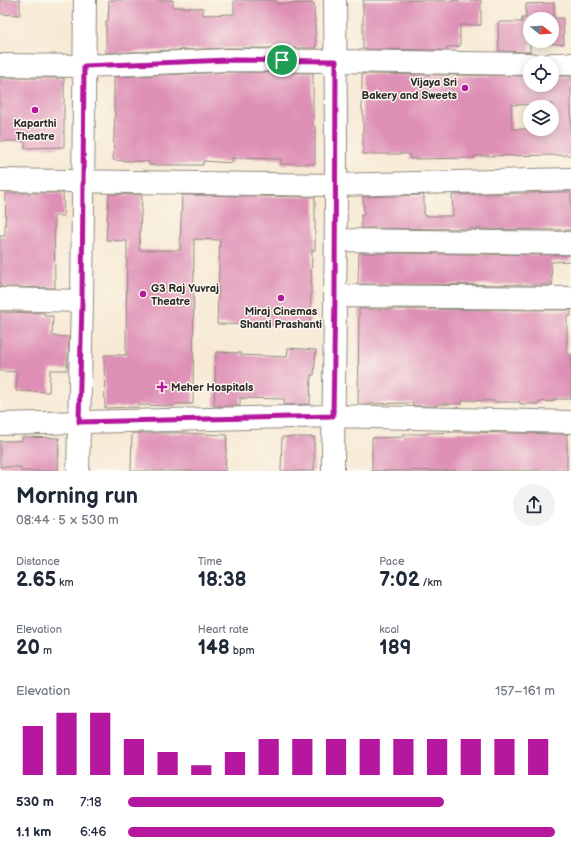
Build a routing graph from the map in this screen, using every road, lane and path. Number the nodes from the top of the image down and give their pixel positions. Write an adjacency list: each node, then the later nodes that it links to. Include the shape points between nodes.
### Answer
1 (85, 0): 8 (street)
2 (335, 0): 3 (street)
3 (336, 61): 5 (street); 8 (street, via 228,60); 12 (street)
4 (0, 64): 8 (street)
5 (523, 64)
6 (559, 64): 7 (street)
7 (571, 64)
8 (84, 66): 11 (street)
9 (571, 179): 12 (street)
10 (0, 180): 11 (street)
11 (82, 181): 12 (street); 18 (street)
12 (336, 185): 13 (street)
13 (336, 240): 14 (street); 15 (street)
14 (571, 243)
15 (335, 296): 16 (street); 19 (street)
16 (571, 298)
17 (0, 299): 18 (street)
18 (82, 301): 20 (street)
19 (333, 416): 20 (street); 21 (street); 24 (street)
20 (79, 422): 22 (street); 23 (street)
21 (571, 422)
22 (0, 424)
23 (78, 471)
24 (333, 471)

